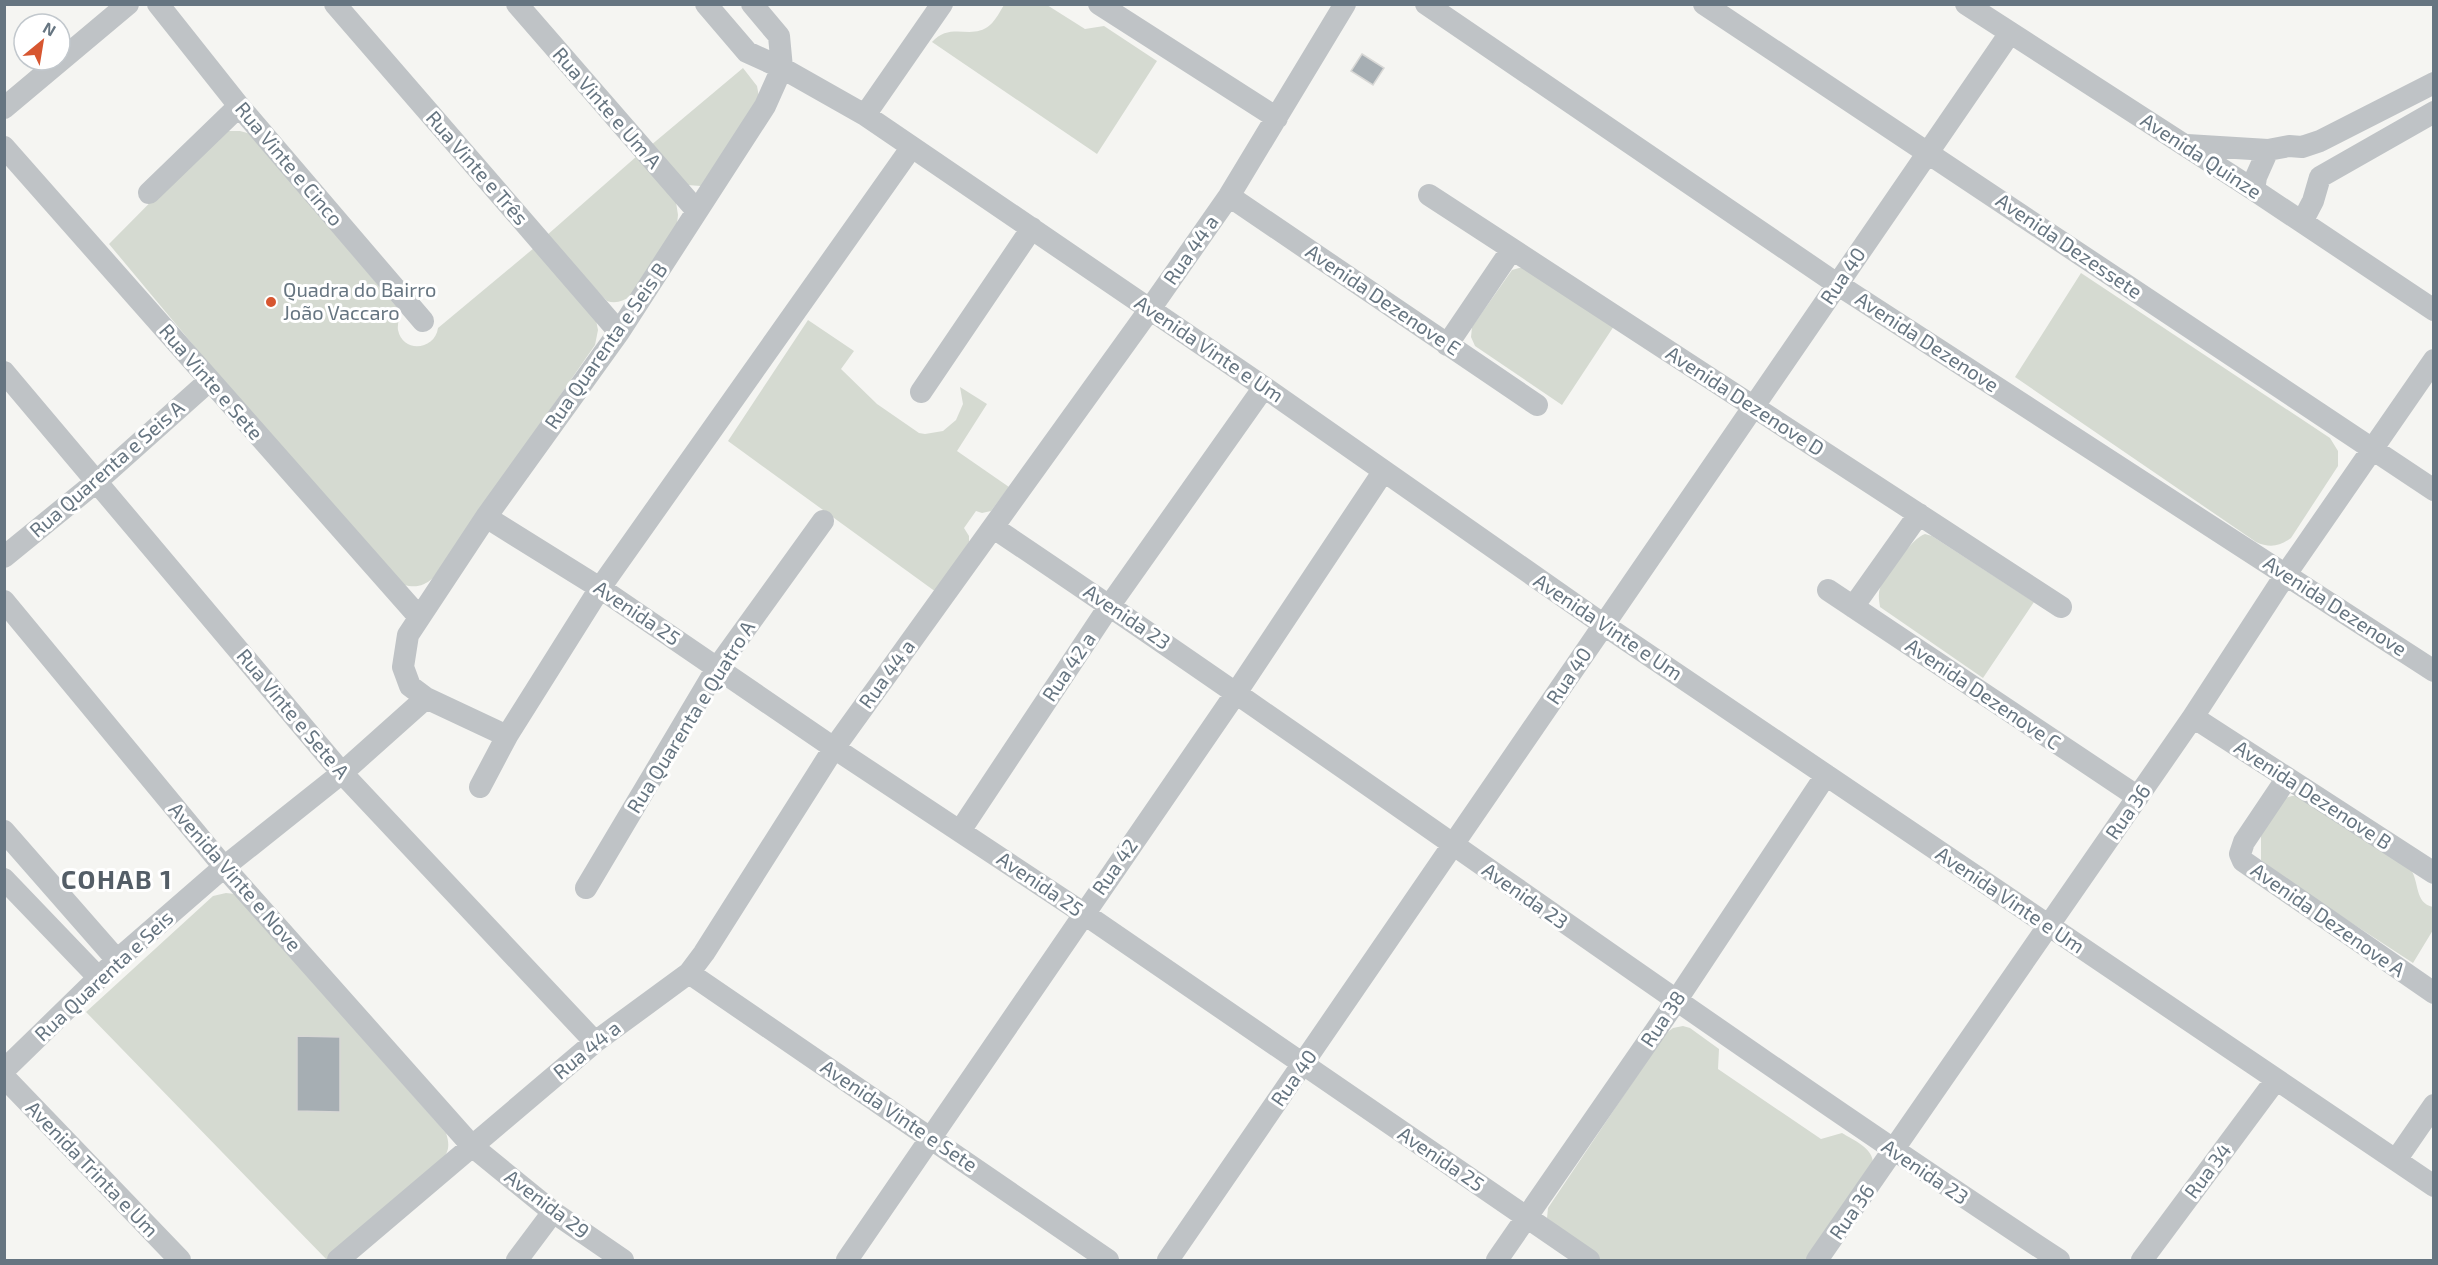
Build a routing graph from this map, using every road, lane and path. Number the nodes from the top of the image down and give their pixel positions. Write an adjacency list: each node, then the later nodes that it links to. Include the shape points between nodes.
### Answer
1 (128, 4): 19 (street)
2 (158, 4): 18 (street, Rua Vinte e Cinco)
3 (335, 4): 42 (street, Rua Vinte e Três)
4 (517, 4): 34 (street, Rua Vinte e Um A)
5 (706, 4): 16 (street, Avenida Vinte e Um, via 747,52)
6 (752, 4): 15 (street)
7 (777, 4): 15 (street)
8 (942, 4): 21 (street)
9 (1099, 4): 22 (street)
10 (1345, 4): 22 (street, Rua 44 a)
11 (1426, 4): 38 (street, Avenida Dezenove)
12 (1704, 4): 28 (street, Avenida Dezessete)
13 (1966, 4): 14 (street, Avenida Quinze)
14 (2010, 33): 23 (street, Avenida Quinze); 28 (street, Rua 40)
15 (779, 36): 16 (street)
16 (782, 68): 21 (street, Avenida Vinte e Um); 34 (street, Rua Quarenta e Seis B, via 765,106)
17 (2433, 83): 25 (street)
18 (239, 106): 31 (street); 41 (street, Rua Vinte e Cinco)
19 (4, 108)
20 (2433, 112): 29 (street)
21 (866, 115): 26 (street, Avenida Vinte e Um)
22 (1277, 118): 33 (street, Rua 44 a)
23 (2183, 145): 27 (street); 30 (street, Avenida Quinze)
24 (4, 147): 46 (street, Rua Vinte e Sete)
25 (2302, 147): 27 (street); 29 (street, via 2314,158)
26 (911, 148): 36 (street, Avenida Vinte e Um); 61 (street)
27 (2268, 150): 30 (street)
28 (1928, 152): 38 (street, Rua 40); 51 (street, Avenida Dezessete)
29 (2320, 177): 35 (street)
30 (2254, 190): 35 (street, Avenida Quinze)
31 (149, 193)
32 (1429, 195): 37 (street, Avenida Dezenove D)
33 (1229, 196): 39 (street, Rua 44 a); 43 (street, Avenida Dezenove E)
34 (698, 211): 42 (street, Rua Quarenta e Seis B)
35 (2302, 222): 40 (street, Avenida Quinze)
36 (1032, 228): 39 (street, Avenida Vinte e Um); 48 (street)
37 (1512, 249): 43 (street); 50 (street, Avenida Dezenove D)
38 (1838, 284): 50 (street, Rua 40); 60 (street, Avenida Dezenove)
39 (1150, 309): 47 (street, Avenida Vinte e Um); 58 (street, Rua 44 a)
40 (2433, 310)
41 (423, 321)
42 (620, 332): 56 (street, Rua Quarenta e Seis B)
43 (1447, 345): 49 (street, Avenida Dezenove E)
44 (2433, 360): 51 (street, Rua 36)
45 (4, 372): 53 (street, Rua Vinte e Sete A)
46 (209, 381): 53 (street, Rua Quarenta e Seis A); 67 (street, Rua Vinte e Sete)
47 (1264, 387): 52 (street, Avenida Vinte e Um); 64 (street, Rua 42 a)
48 (921, 392)
49 (1537, 405)
50 (1755, 407): 55 (street, Avenida Dezenove D); 68 (street, Rua 40)
51 (2371, 449): 54 (street, Avenida Dezessete); 60 (street, Rua 36)
52 (1383, 472): 68 (street, Avenida Vinte e Um); 71 (street, Rua 42)
53 (96, 482): 59 (street, Rua Quarenta e Seis A); 76 (street, Rua Vinte e Sete A)
54 (2433, 490)
55 (1919, 514): 65 (street, Avenida Dezenove D); 66 (street)
56 (486, 517): 61 (street, Avenida 25); 67 (street, Rua Quarenta e Seis B)
57 (823, 520): 69 (street, Rua Quarenta e Quatro A)
58 (994, 528): 64 (street, Avenida 23); 75 (street, Rua 44 a)
59 (4, 557)
60 (2286, 574): 70 (street, Avenida Dezenove); 73 (street, Rua 36)
61 (600, 588): 69 (street, Avenida 25); 74 (street)
62 (1827, 590): 66 (street, Avenida Dezenove C)
63 (4, 601): 84 (street, Avenida Vinte e Nove)
64 (1110, 605): 71 (street, Avenida 23); 82 (street, Rua 42 a)
65 (2061, 607)
66 (1852, 608): 80 (street, Avenida Dezenove C)
67 (418, 617): 72 (street, Rua Quarenta e Seis B, via 403,656 405,678)
68 (1604, 625): 77 (street, Avenida Vinte e Um); 83 (street, Rua 40)
69 (717, 668): 75 (street, Avenida 25); 87 (street, Rua Quarenta e Quatro A)
70 (2433, 671)
71 (1236, 693): 83 (street, Avenida 23); 88 (street, Rua 42)
72 (426, 698): 74 (street, Rua Quarenta e Seis B); 76 (street, Rua Quarenta e Seis)
73 (2193, 717): 78 (street, Avenida Dezenove B); 80 (street, Rua 36)
74 (507, 736): 79 (street)
75 (834, 748): 82 (street, Avenida 25); 91 (street, Rua 44 a)
76 (342, 773): 84 (street, Rua Quarenta e Seis); 95 (street, Rua Vinte e Sete A)
77 (1826, 774): 89 (street, Avenida Vinte e Um); 94 (street, Rua 38)
78 (2287, 778): 85 (street, Avenida Dezenove B); 93 (street, Avenida Dezenove A, via 2244,842 2240,854 2243,861)
79 (480, 787)
80 (2138, 797): 89 (street, Rua 36)
81 (4, 831): 90 (street)
82 (960, 831): 88 (street, Avenida 25)
83 (1453, 846): 94 (street, Avenida 23); 96 (street, Rua 40)
84 (224, 867): 90 (street, Rua Quarenta e Seis); 102 (street, Avenida Vinte e Nove)
85 (2433, 873)
86 (4, 879): 92 (street)
87 (586, 888)
88 (1083, 913): 96 (street, Avenida 25); 101 (street, Rua 42)
89 (2048, 926): 99 (street, Avenida Vinte e Um); 103 (street, Rua 36)
90 (117, 960): 92 (street, Rua Quarenta e Seis)
91 (689, 973): 95 (street, Rua 44 a); 101 (street, Avenida Vinte e Sete)
92 (98, 977): 97 (street, Rua Quarenta e Seis)
93 (2433, 993)
94 (1676, 1000): 103 (street, Avenida 23); 107 (street, Rua 38)
95 (595, 1042): 102 (street, Rua 44 a)
96 (1303, 1065): 107 (street, Avenida 25); 114 (street, Rua 40)
97 (4, 1070)
98 (4, 1077): 108 (street, Avenida Trinta e Um)
99 (2275, 1081): 104 (street, Avenida Vinte e Um); 119 (street, Rua 34)
100 (2433, 1105): 104 (street)
101 (931, 1137): 112 (street, Rua 42); 113 (street, Avenida Vinte e Sete)
102 (472, 1146): 106 (street, Avenida 29); 109 (street, Rua 44 a)
103 (1894, 1152): 117 (street, Rua 36); 118 (street, Avenida 23)
104 (2396, 1161): 105 (street, Avenida Vinte e Um)
105 (2433, 1186)
106 (553, 1212): 110 (street); 111 (street, Avenida 29)
107 (1527, 1216): 115 (street, Rua 38); 116 (street, Avenida 25)
108 (180, 1260)
109 (339, 1260)
110 (517, 1260)
111 (622, 1260)
112 (846, 1260)
113 (1108, 1260)
114 (1168, 1260)
115 (1497, 1260)
116 (1589, 1260)
117 (1818, 1260)
118 (2059, 1260)
119 (2142, 1260)

